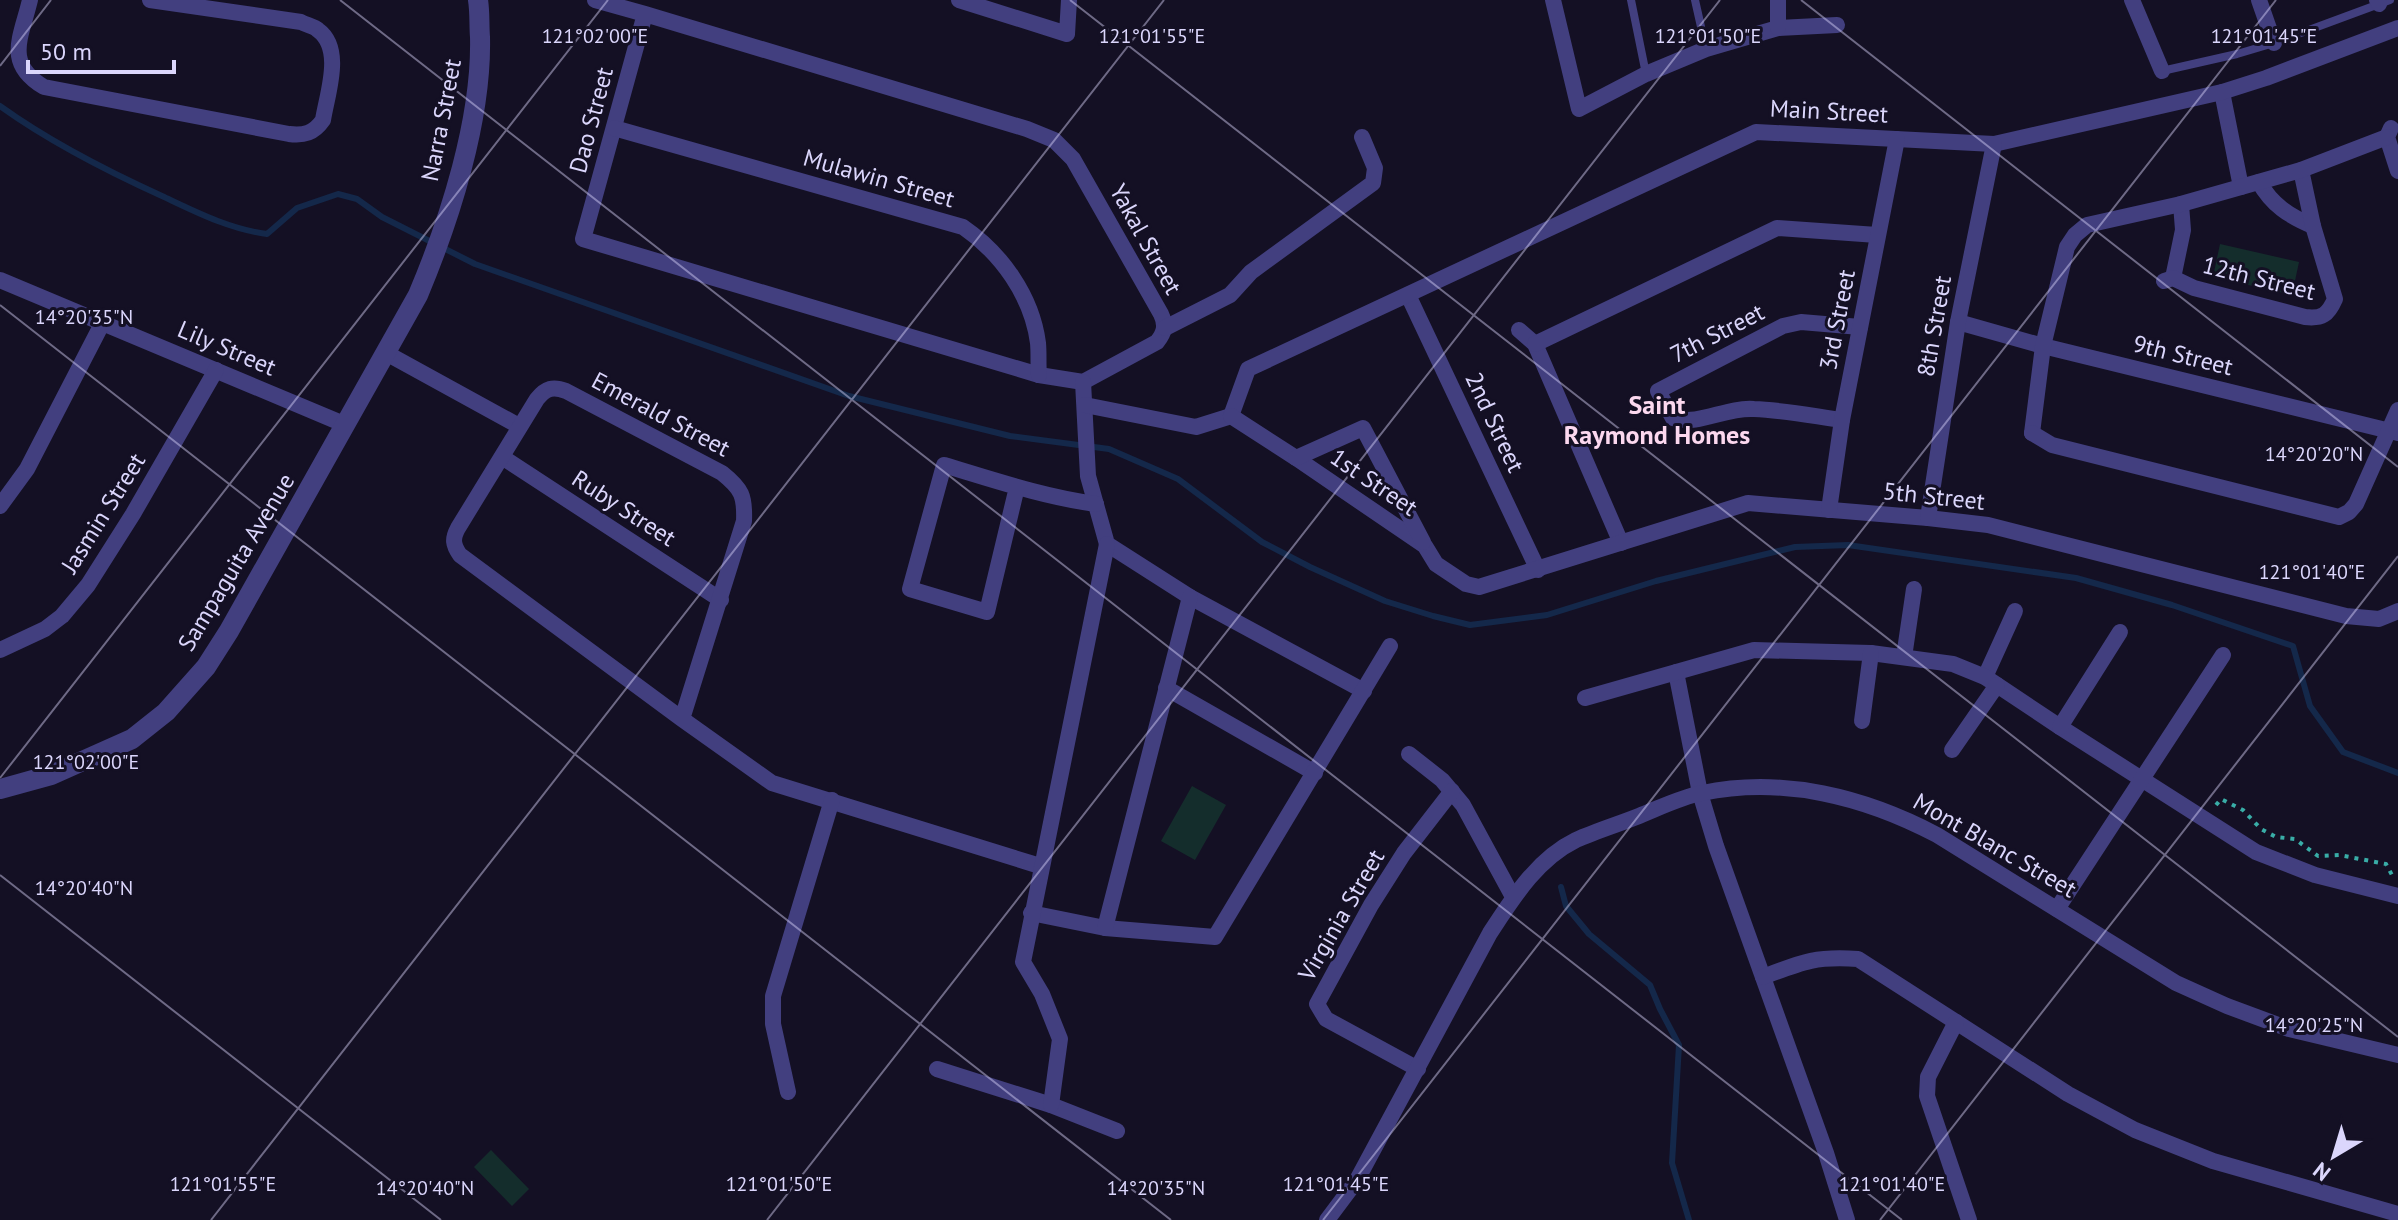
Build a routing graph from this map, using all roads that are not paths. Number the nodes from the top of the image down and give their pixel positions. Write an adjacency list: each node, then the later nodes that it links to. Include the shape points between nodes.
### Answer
1 (30, 0): 14 (street, via 18,50 20,65 44,87 289,134 317,128 323,120 333,59 318,29)
2 (150, 0): 14 (street)
3 (478, 0): 35 (street, Narra Street, via 480,59 472,117 452,202)
4 (595, 0): 15 (street, Yakal Street)
5 (959, 0): 6 (street, via 1067,34)
6 (1069, 0)
7 (1553, 0): 22 (street, via 1579,109)
8 (1631, 0): 22 (lane)
9 (1695, 0): 20 (lane)
10 (1778, 0): 17 (street)
11 (2132, 0): 21 (street)
12 (2259, 0): 19 (street)
13 (2382, 1): 19 (lane)
14 (206, 4)
15 (645, 14): 24 (street, Dao Street); 41 (street, Yakal Street, via 1054,140 1073,159)
16 (1837, 25): 17 (street)
17 (1778, 28): 20 (street)
18 (2398, 28): 23 (street, Main Street)
19 (2274, 43): 21 (lane)
20 (1706, 49): 22 (street)
21 (2162, 71)
22 (1646, 74)
23 (2222, 92): 27 (street, Main Street); 31 (street)
24 (614, 128): 47 (street, Mulawin Street, via 963,227 999,257 1024,297 1038,343); 47 (street, Dao Street, via 583,239)
25 (1362, 137): 41 (street, via 1375,168 1373,183 1251,272 1230,295)
26 (1897, 139): 27 (street, Main Street); 34 (street, 3rd Street); 37 (street, Main Street, via 1756,132)
27 (1994, 144): 39 (street, 8th Street)
28 (2301, 170): 29 (street, via 2389,133); 30 (street); 33 (street, 12th Street)
29 (2398, 171)
30 (2259, 182): 31 (street); 33 (street, via 2277,207)
31 (2241, 187): 32 (street)
32 (2181, 204): 33 (street, 12th Street, via 2183,230 2169,279 2319,318 2330,313 2335,299); 44 (street, via 2087,225 2075,235 2067,247)
33 (2313, 226)
34 (1877, 235): 40 (street, 3rd Street); 43 (street, via 1777,228)
35 (429, 268): 45 (street, Sampaguita Avenue)
36 (0, 280): 38 (street, Lily Street)
37 (1408, 295): 51 (street, Main Street, via 1248,369); 66 (street, 2nd Street)
38 (103, 322): 46 (street, Lily Street); 60 (street, via 27,469)
39 (1958, 322): 44 (street, 9th Street); 62 (street, 8th Street)
40 (1860, 327): 52 (street, 3rd Street); 52 (street, 7th Street, via 1801,322 1783,326 1658,391 1673,418 1688,422 1754,409)
41 (1165, 328): 48 (street, Yakal Street, via 1157,342)
42 (1519, 330): 43 (street)
43 (1535, 344): 63 (street)
44 (2043, 346): 55 (street, 9th Street); 55 (street, via 2028,435 2339,517 2356,504)
45 (386, 353): 53 (street, Sampaguita Avenue); 54 (street)
46 (216, 370): 53 (street, Lily Street); 75 (street, Jasmin Street, via 88,585 45,629)
47 (1039, 375): 48 (street)
48 (1083, 382): 49 (street)
49 (1085, 405): 51 (street, via 1196,427); 59 (street, via 1088,476)
50 (2398, 410): 55 (street)
51 (1231, 416): 57 (street, 1st Street)
52 (1842, 420): 61 (street, 3rd Street)
53 (346, 425): 91 (street, Sampaguita Avenue, via 229,631 166,712 132,739 51,775)
54 (519, 426): 56 (street, Emerald Street); 70 (street, Emerald Street, via 542,392 557,387 734,483 744,496 744,521)
55 (2393, 432)
56 (502, 457): 70 (street, Ruby Street); 84 (street, Emerald Street, via 453,545 469,563)
57 (1296, 458): 65 (street, 1st Street); 65 (street, 1st Street, via 1363,428)
58 (1017, 487): 58 (street, via 987,612 910,589 944,465); 59 (street)
59 (1096, 504): 64 (street)
60 (0, 506)
61 (1829, 510): 62 (street, 5th Street); 63 (street, 5th Street, via 1748,503)
62 (1928, 518): 72 (street, 5th Street, via 1988,525 2346,616 2379,619)
63 (1621, 543): 66 (street, 5th Street)
64 (1107, 544): 69 (street); 95 (street)
65 (1425, 546): 67 (street, 1st Street, via 1436,564)
66 (1538, 570): 67 (street, 5th Street, via 1479,587)
67 (1466, 584)
68 (1914, 589): 78 (street)
69 (1190, 597): 81 (street); 82 (street)
70 (721, 600): 84 (street, Emerald Street)
71 (2015, 611): 80 (street)
72 (2398, 611)
73 (2120, 632): 86 (street)
74 (1390, 646): 82 (street)
75 (0, 650)
76 (1871, 653): 78 (street); 79 (street, via 1754,650); 85 (street)
77 (2223, 655): 90 (street)
78 (1904, 657): 80 (street, via 1953,664)
79 (1676, 672): 83 (street); 93 (street)
80 (1991, 681): 86 (street); 87 (street)
81 (1166, 688): 89 (street); 100 (street)
82 (1364, 691): 89 (street)
83 (1585, 698)
84 (682, 719): 94 (street, via 772,783)
85 (1862, 721)
86 (2060, 727): 90 (street)
87 (1952, 750)
88 (1409, 754): 92 (street)
89 (1315, 773): 100 (street, via 1215,937)
90 (2141, 780): 96 (street, via 2256,852 2315,875); 98 (street)
91 (0, 789)
92 (1452, 791): 97 (street); 105 (street, Virginia Street, via 1379,892 1317,1004 1326,1019)
93 (1700, 793): 97 (street, Mont Blanc Street, via 1574,841 1540,866); 98 (street, Mont Blanc Street, via 1764,785 1864,802 1937,835); 101 (street)
94 (832, 800): 95 (street); 106 (street, via 773,996 773,1024)
95 (1040, 866): 99 (street)
96 (2395, 896)
97 (1513, 897): 105 (street, Mont Blanc Street)
98 (2057, 909): 103 (street, Mont Blanc Street, via 2176,983 2227,1006 2289,1029)
99 (1031, 913): 100 (street); 107 (street, via 1023,962 1060,1039)
100 (1105, 928)
101 (1763, 977): 102 (street, via 1807,960 1858,959); 111 (street)
102 (1956, 1022): 109 (street, via 2135,1130 2213,1161); 112 (street, via 1928,1077 1927,1096)
103 (2398, 1055)
104 (937, 1069): 107 (street)
105 (1418, 1069): 110 (street, Mont Blanc Street)
106 (788, 1092)
107 (1051, 1105): 108 (street)
108 (1117, 1131)
109 (2398, 1214)
110 (1329, 1220)
111 (1847, 1220)
112 (1969, 1220)

